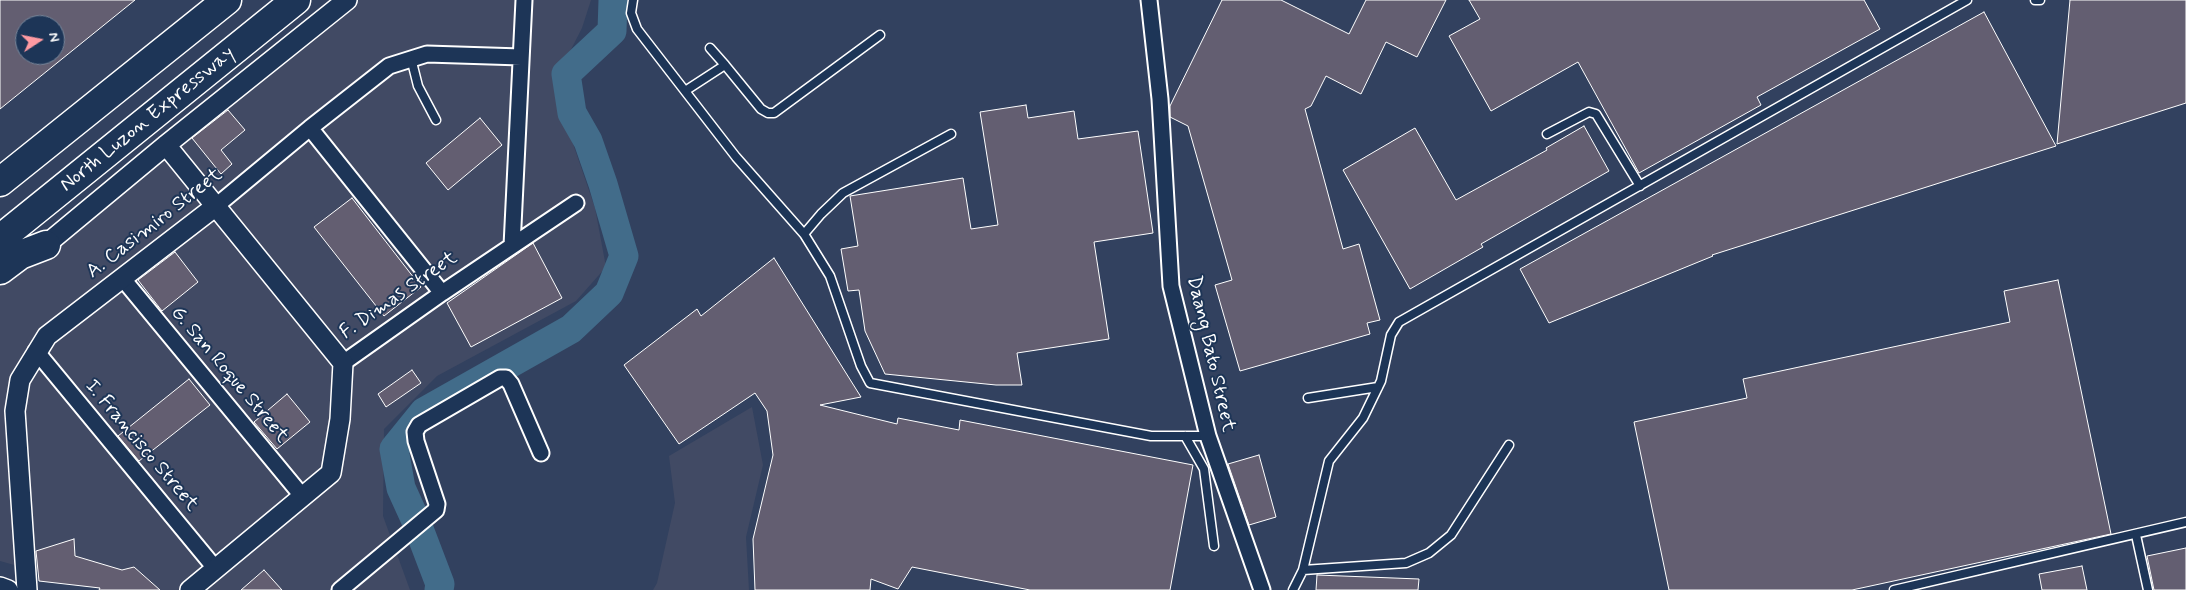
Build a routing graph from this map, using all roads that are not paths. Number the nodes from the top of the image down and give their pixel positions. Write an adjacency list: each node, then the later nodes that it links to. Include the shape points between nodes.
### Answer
1 (227, 0): 21 (highway)
2 (296, 0): 26 (highway, North Luzon Expressway)
3 (346, 0): 20 (street)
4 (524, 0): 12 (street)
5 (633, 0): 15 (lane, via 631,13 636,29)
6 (1149, 0): 38 (street, Daang Bato Street, via 1160,100 1171,286)
7 (1967, 0): 22 (lane)
8 (2034, 0): 9 (lane)
9 (2040, 0)
10 (880, 35): 14 (lane, via 774,113 761,109)
11 (710, 48): 14 (lane)
12 (521, 57): 13 (street, A. Casimiro Street, via 427,54); 28 (street)
13 (410, 58): 16 (lane, via 418,86); 17 (street, A. Casimiro Street, via 389,66)
14 (725, 65): 15 (lane)
15 (685, 91): 25 (lane, via 736,157)
16 (436, 120)
17 (310, 128): 24 (street, A. Casimiro Street); 32 (street)
18 (951, 134): 25 (lane, via 843,193)
19 (1547, 134): 22 (lane, via 1589,112 1596,114)
20 (166, 145): 24 (street); 27 (street)
21 (0, 182)
22 (1640, 186): 35 (lane, via 1399,322 1391,335)
23 (576, 203): 28 (street, F. Dimas Street)
24 (216, 206): 30 (street, A. Casimiro Street); 34 (street)
25 (804, 234): 37 (lane, via 830,276 860,366 874,386 1151,436)
26 (0, 239)
27 (46, 245): 29 (highway, via 20,255); 31 (street)
28 (512, 246): 32 (street, F. Dimas Street)
29 (0, 270)
30 (123, 279): 33 (street, A. Casimiro Street, via 47,336); 41 (street, G. San Roque Street)
31 (0, 282)
32 (442, 293): 34 (street, F. Dimas Street)
33 (36, 351): 45 (street, I. Francisco Street); 49 (street, A. Casimiro Street, via 20,380 15,411)
34 (343, 363): 41 (street, F. Dimas Street, via 340,419 330,473)
35 (1378, 387): 36 (lane); 46 (lane, via 1363,418 1329,461)
36 (1308, 398)
37 (1185, 436): 38 (lane); 44 (lane, via 1204,469)
38 (1208, 436): 52 (street, Daang Bato Street)
39 (1509, 445): 46 (lane, via 1451,535 1429,553 1406,562)
40 (541, 453): 51 (street, via 506,378 500,378 419,425 415,432 416,441 437,504 436,510)
41 (303, 496): 45 (street, F. Dimas Street)
42 (2186, 522): 43 (lane)
43 (2136, 534): 54 (lane); 55 (lane)
44 (1214, 546)
45 (215, 568): 50 (street, F. Dimas Street)
46 (1303, 570): 53 (lane)
47 (0, 587): 48 (street)
48 (8, 590)
49 (27, 590)
50 (190, 590)
51 (340, 590)
52 (1262, 590)
53 (1293, 590)
54 (1894, 590)
55 (2148, 590)

